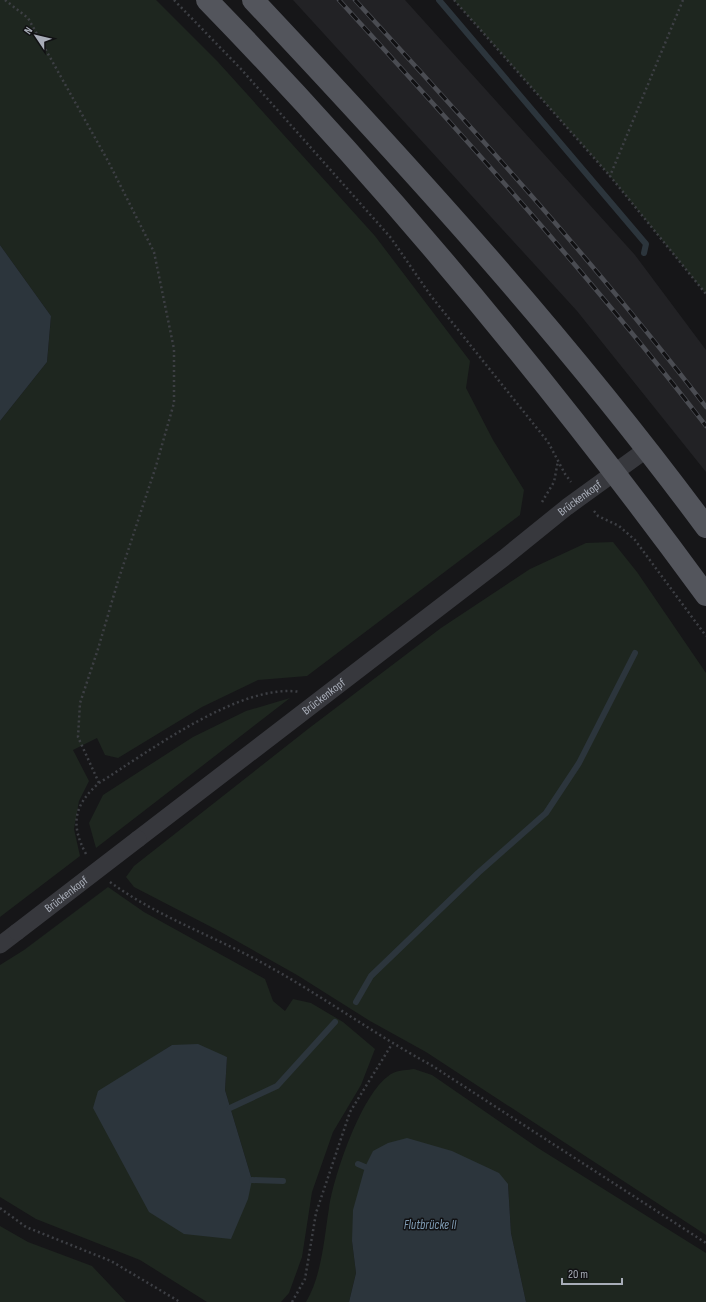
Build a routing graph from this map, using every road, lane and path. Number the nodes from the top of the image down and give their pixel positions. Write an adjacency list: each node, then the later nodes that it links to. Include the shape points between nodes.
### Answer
1 (5, 0): 16 (path, via 28,18 108,161 154,252 174,349 174,403 80,703 78,737)
2 (174, 0): 11 (path, via 246,75 391,238 432,296 548,442 565,474)
3 (207, 0): 10 (main road, via 455,273)
4 (253, 0): 9 (main road, via 362,116 504,275)
5 (454, 0): 7 (path)
6 (683, 0): 7 (path)
7 (610, 176): 8 (path)
8 (706, 294)
9 (647, 449): 10 (street, Brückenkopf); 12 (main road)
10 (616, 473): 11 (street, Brückenkopf); 13 (main road)
11 (583, 496): 14 (path, via 598,516 619,526 635,540); 19 (street, Brückenkopf, bridge)
12 (706, 527)
13 (706, 595)
14 (706, 636)
15 (289, 690): 16 (path, via 251,697 221,709)
16 (99, 782): 17 (path, via 79,805 76,822 78,837)
17 (86, 854)
18 (108, 880): 20 (path, via 166,917 257,960)
19 (0, 945)
20 (392, 1044): 22 (path, via 431,1065); 24 (path, via 350,1112 316,1213 305,1279)
21 (0, 1208): 23 (path, via 26,1227 111,1261)
22 (706, 1243)
23 (180, 1302)
24 (292, 1302)

